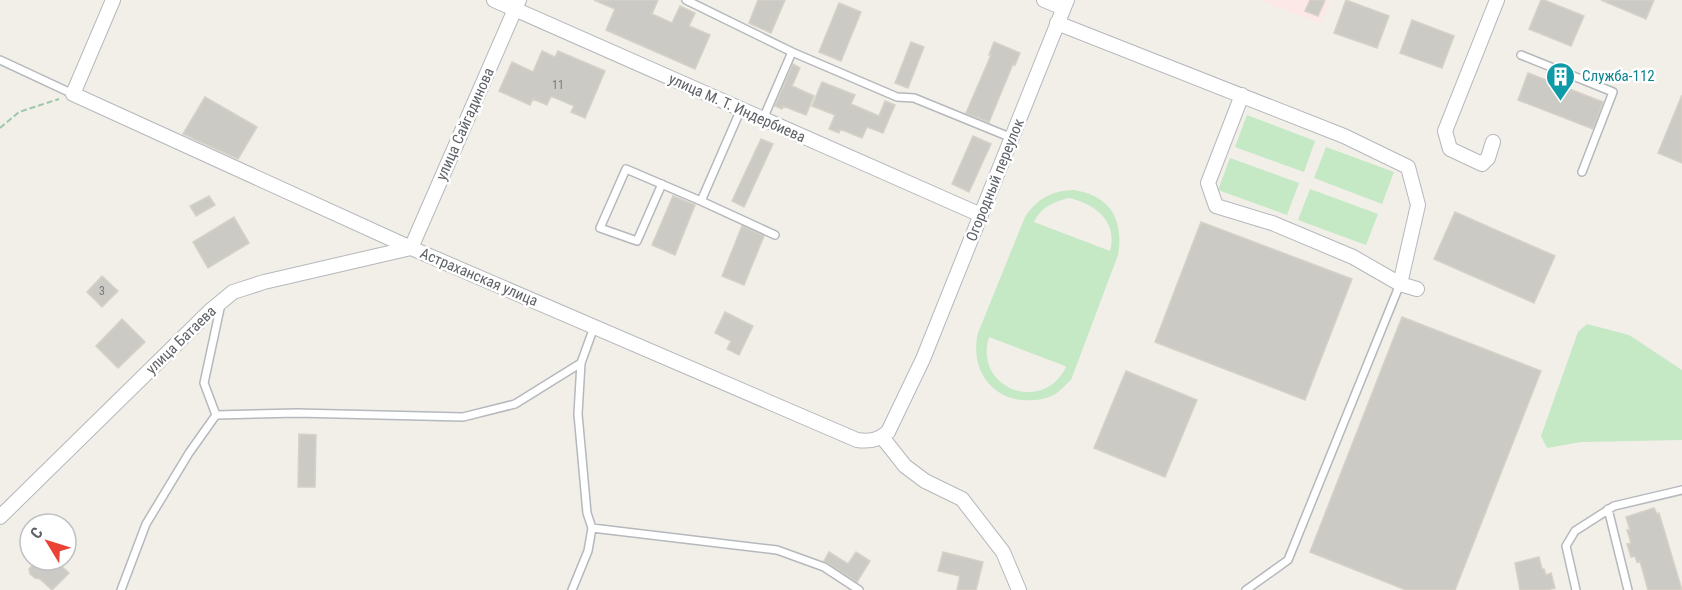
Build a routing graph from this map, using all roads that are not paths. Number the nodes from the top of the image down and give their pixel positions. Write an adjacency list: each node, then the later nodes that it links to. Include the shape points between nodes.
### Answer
1 (113, 0): 12 (street)
2 (494, 0): 7 (street, улица М. Т. Индербиева)
3 (686, 0): 9 (lane)
4 (1044, 0): 6 (street)
5 (1497, 0): 17 (street, via 1445,131 1450,149 1482,164)
6 (1065, 4): 8 (street, Огородный переулок)
7 (517, 5): 14 (street, улица М. Т. Индербиева); 23 (street, улица Сайгадинова)
8 (1058, 23): 13 (street); 16 (street, Огородный переулок)
9 (792, 52): 15 (lane); 16 (lane, via 897,97 914,98)
10 (1521, 55): 18 (lane, via 1613,92)
11 (0, 60): 12 (lane, Астраханская улица)
12 (73, 94): 23 (street, Астраханская улица)
13 (1242, 95): 24 (street, via 1408,167 1418,205); 24 (street, via 1208,183 1216,206 1272,223 1343,253)
14 (741, 109): 15 (street, улица М. Т. Индербиева); 20 (lane)
15 (764, 119): 21 (street, улица М. Т. Индербиева)
16 (1012, 138): 21 (street, Огородный переулок)
17 (1493, 142)
18 (1582, 172)
19 (662, 184): 19 (lane, via 626,169 600,228 636,241); 20 (lane)
20 (701, 201): 22 (lane)
21 (981, 215): 30 (street, Огородный переулок, via 923,359)
22 (775, 236)
23 (411, 248): 26 (street, улица Батаева, via 264,282 233,292); 27 (street, Астраханская улица)
24 (1401, 284): 25 (street); 39 (lane, via 1288,560)
25 (1417, 289)
26 (221, 302): 29 (lane, via 204,383); 33 (street, улица Батаева)
27 (594, 327): 28 (lane); 30 (street, Астраханская улица, via 857,440)
28 (581, 363): 29 (lane, via 515,404 463,417 297,412); 34 (lane, via 578,414 587,513)
29 (216, 415): 35 (lane, via 146,524)
30 (882, 437): 38 (street, via 911,471 962,499 1003,552)
31 (1682, 490): 32 (lane)
32 (1608, 510): 40 (lane, via 1575,531 1566,546); 41 (lane)
33 (0, 517)
34 (592, 528): 36 (lane, via 588,551); 37 (lane, via 777,550 824,567)
35 (121, 590)
36 (572, 590)
37 (859, 590)
38 (1019, 590)
39 (1246, 590)
40 (1576, 590)
41 (1628, 590)

